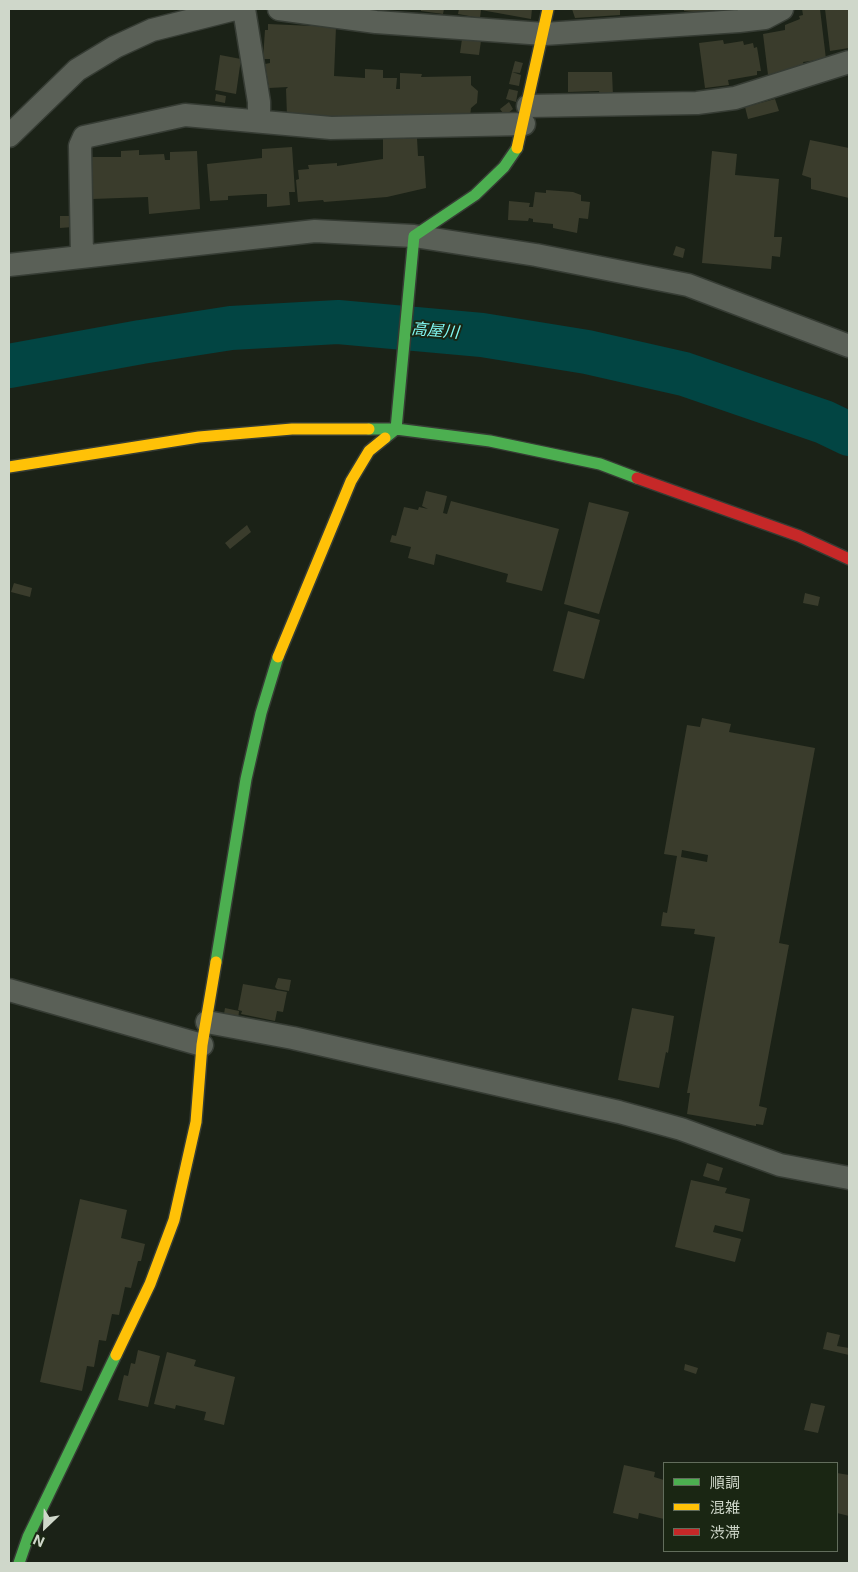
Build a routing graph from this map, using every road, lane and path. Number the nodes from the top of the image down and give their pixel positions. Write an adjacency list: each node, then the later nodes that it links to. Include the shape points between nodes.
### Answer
1 (235, 9): 10 (street, via 152,30 115,47 77,70)
2 (244, 9): 9 (street, via 259,102)
3 (279, 9): 6 (street, via 376,22)
4 (548, 9): 6 (street)
5 (782, 9): 6 (street, via 765,18 739,21)
6 (544, 34): 8 (street)
7 (849, 62): 8 (street, via 735,98)
8 (526, 115): 9 (street, via 331,128); 11 (street, via 518,147 504,167 475,195)
9 (259, 121): 12 (street, via 185,115 84,136 80,146)
10 (9, 136)
11 (414, 242): 12 (street, via 315,231); 14 (street, via 536,255 688,285); 15 (street)
12 (82, 256): 13 (street)
13 (9, 265)
14 (849, 346)
15 (396, 425): 16 (street, via 200,437); 17 (street, via 600,464 799,536); 19 (street, via 370,451 351,481 281,647 246,779)
16 (9, 467)
17 (849, 559)
18 (9, 990): 20 (street)
19 (207, 1022): 20 (street); 21 (street, via 285,1036 619,1112 681,1129 780,1165)
20 (202, 1045): 22 (street, via 196,1122 174,1220 150,1284 28,1537)
21 (849, 1178)
22 (19, 1563)

